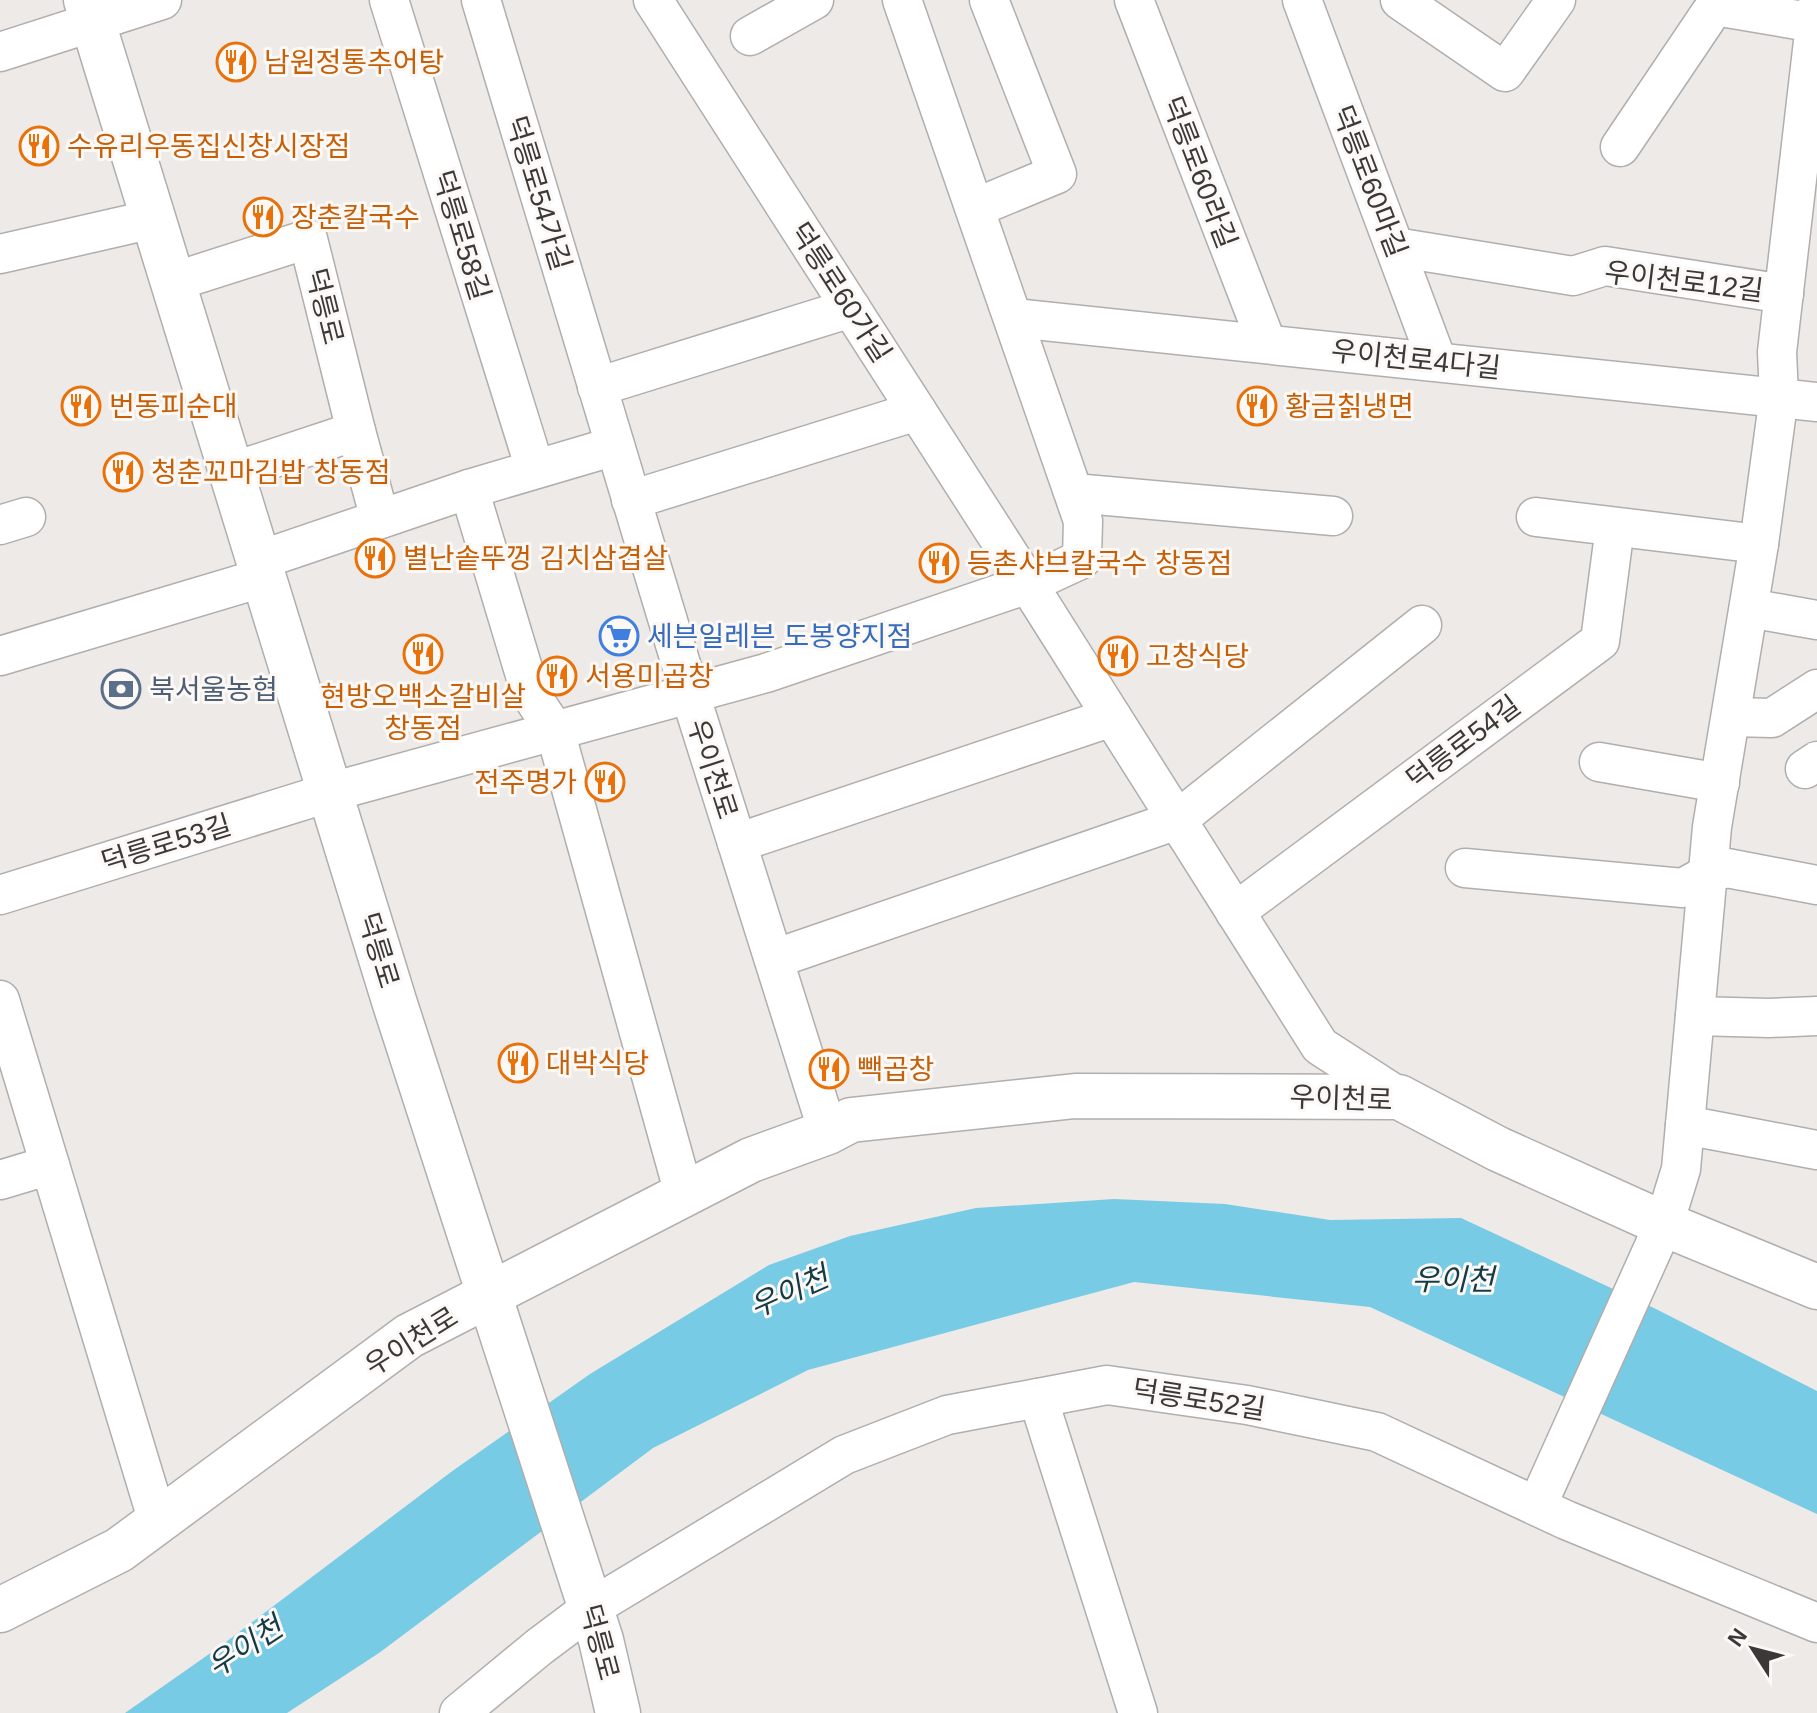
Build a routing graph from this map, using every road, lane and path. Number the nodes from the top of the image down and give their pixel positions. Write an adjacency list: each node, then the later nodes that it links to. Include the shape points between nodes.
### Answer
1 (162, 0): 13 (street)
2 (389, 0): 35 (street, 덕릉로58길)
3 (481, 0): 29 (street, 덕릉로54가길)
4 (653, 0): 25 (street, 덕릉로60가길)
5 (814, 0): 15 (street)
6 (902, 0): 18 (street)
7 (989, 0): 18 (street, via 1057,174)
8 (1134, 0): 27 (street, 덕릉로60라길)
9 (1302, 0): 21 (street, 덕릉로60마길)
10 (1400, 0): 11 (street, via 1505,72)
11 (1556, 0)
12 (1715, 3): 14 (street, 우이천로12길); 17 (street)
13 (90, 11): 16 (street); 19 (street, 덕릉로)
14 (1816, 15): 20 (street, 우이천로12길)
15 (750, 36)
16 (0, 52)
17 (1620, 147)
18 (975, 208): 26 (street)
19 (153, 219): 22 (street); 23 (street, 덕릉로)
20 (1804, 240): 24 (street, 우이천로12길)
21 (1395, 247): 24 (street, 우이천로12길, via 1573,276 1605,266); 28 (street, 덕릉로60마길)
22 (0, 254)
23 (173, 282): 33 (street, 덕릉로, via 308,239); 36 (street, 덕릉로)
24 (1784, 294): 30 (street, 우이천로12길, via 1777,352)
25 (851, 308): 29 (street); 32 (street, 덕릉로60가길)
26 (1014, 318): 27 (street, 우이천로4다길); 38 (street)
27 (1267, 344): 28 (street, 우이천로4다길)
28 (1437, 361): 30 (street, 우이천로4다길)
29 (597, 387): 34 (street, 덕릉로54가길)
30 (1779, 396): 31 (street, 우이천로4다길); 44 (street, 우이천로12길)
31 (1817, 402)
32 (917, 411): 39 (street); 46 (street, 덕릉로60가길)
33 (356, 431): 36 (street); 42 (street)
34 (615, 446): 35 (street); 39 (street, 덕릉로54가길)
35 (535, 469): 37 (street)
36 (232, 472): 45 (street, 덕릉로)
37 (469, 489): 42 (street); 55 (street, via 531,695)
38 (1074, 493): 40 (street); 46 (street, via 1083,521 1082,559)
39 (631, 500): 52 (street, 덕릉로54가길)
40 (1333, 516)
41 (1536, 517): 43 (street)
42 (380, 519): 45 (street)
43 (1615, 527): 44 (street); 65 (street, 덕릉로54길, via 1600,641)
44 (1759, 544): 47 (street, 우이천로12길)
45 (262, 568): 50 (street); 58 (street, 덕릉로)
46 (1028, 584): 52 (street); 53 (street)
47 (1749, 608): 48 (street); 54 (street, 우이천로12길)
48 (1817, 620)
49 (1422, 625): 59 (street)
50 (0, 656)
51 (1817, 689): 54 (street, via 1772,718)
52 (690, 694): 55 (street); 60 (street, 우이천로)
53 (1112, 717): 59 (street); 60 (street, 우이천로)
54 (1731, 717): 57 (street, 우이천로12길)
55 (555, 731): 58 (street); 78 (street)
56 (1599, 762): 57 (street)
57 (1720, 783): 62 (street, 우이천로12길)
58 (331, 792): 64 (street, 덕릉로53길); 81 (street, 덕릉로)
59 (1177, 820): 65 (street); 66 (street)
60 (737, 843): 66 (street, 우이천로)
61 (1465, 868): 62 (street, via 1683,888)
62 (1708, 874): 63 (street, via 1727,868); 68 (street, 우이천로12길)
63 (1817, 885)
64 (0, 895)
65 (1235, 912): 70 (street)
66 (774, 959): 74 (street, 우이천로)
67 (0, 1000): 76 (street)
68 (1695, 1016): 69 (street); 73 (street, 우이천로12길)
69 (1817, 1016)
70 (1320, 1046): 71 (street, via 1297,1083); 72 (street)
71 (1275, 1095): 72 (street, 우이천로); 74 (street, 우이천로, via 1075,1096 851,1120)
72 (1399, 1097): 79 (street, 우이천로, via 1498,1149)
73 (1685, 1125): 75 (street); 79 (street, 우이천로12길, via 1681,1169)
74 (828, 1132): 78 (street, 우이천로, via 751,1160)
75 (1817, 1150)
76 (50, 1165): 77 (street); 84 (street)
77 (0, 1180)
78 (684, 1194): 81 (street, 우이천로)
79 (1664, 1224): 80 (street, 우이천로); 83 (street, 우이천로12길)
80 (1817, 1287)
81 (490, 1294): 84 (street, 우이천로, via 409,1336); 85 (street, 덕릉로)
82 (1038, 1398): 83 (street, 덕릉로52길, via 1107,1385 1247,1405 1377,1432); 85 (street, 덕릉로52길, via 947,1415 844,1455); 90 (street)
83 (1537, 1506): 87 (street, 덕릉로52길)
84 (158, 1522): 86 (street, 우이천로, via 119,1550)
85 (586, 1590): 88 (street, 덕릉로52길, via 539,1647); 89 (street, 덕릉로)
86 (0, 1610)
87 (1817, 1623)
88 (459, 1713)
89 (618, 1713)
90 (1138, 1713)

